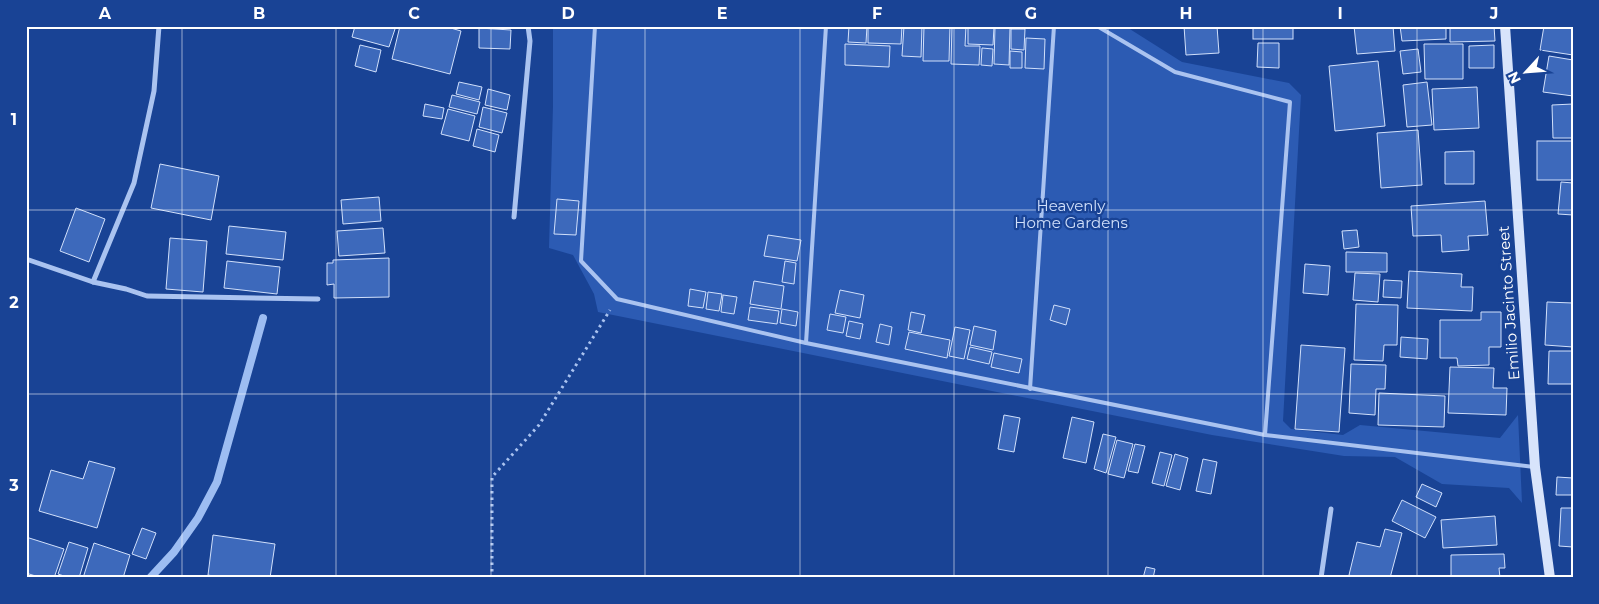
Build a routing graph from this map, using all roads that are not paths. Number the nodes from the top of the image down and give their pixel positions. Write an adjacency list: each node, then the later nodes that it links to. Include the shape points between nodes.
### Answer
1 (159, 26): 10 (street, via 154,91 134,183)
2 (528, 26): 8 (street, via 530,41)
3 (595, 26): 12 (lane, via 581,261 617,299)
4 (826, 26): 12 (lane)
5 (1054, 26): 13 (lane)
6 (1097, 26): 14 (lane, via 1175,72 1290,102)
7 (1505, 26): 15 (street, Emilio Jacinto Street)
8 (514, 217)
9 (26, 259): 10 (street)
10 (93, 282): 11 (street, via 147,296)
11 (318, 299)
12 (806, 343): 13 (lane)
13 (1030, 389): 14 (lane)
14 (1265, 435): 15 (lane)
15 (1535, 467): 18 (street, Emilio Jacinto Street)
16 (1331, 509): 17 (street)
17 (1321, 578)
18 (1550, 578)

